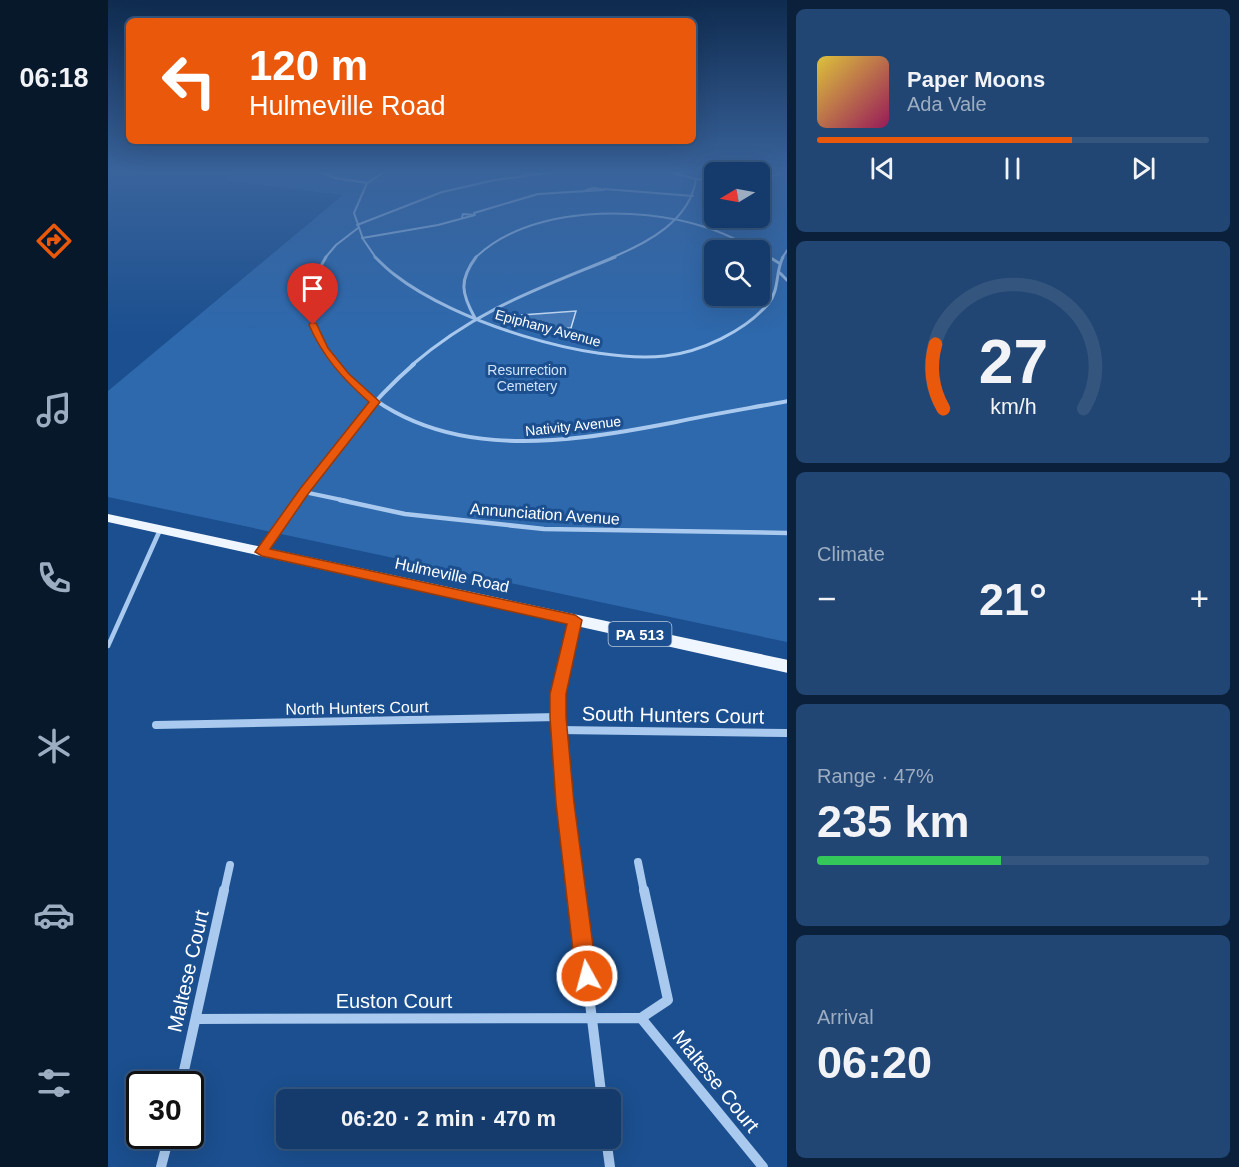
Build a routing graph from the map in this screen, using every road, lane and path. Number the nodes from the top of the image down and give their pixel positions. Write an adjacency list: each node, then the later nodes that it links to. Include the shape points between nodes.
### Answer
1 (358, 227): 6 (lane, Epiphany Avenue); 13 (lane, Nativity Avenue, via 319,266 310,308 324,348 346,376)
2 (424, 227): 6 (lane)
3 (526, 227): 11 (lane, via 474,258 462,288)
4 (667, 227): 11 (lane, via 632,248 536,287)
5 (704, 227): 8 (lane, via 731,236)
6 (362, 238): 11 (lane, Epiphany Avenue, via 373,255 415,288)
7 (787, 251): 8 (lane)
8 (779, 263): 9 (lane)
9 (780, 273): 10 (lane); 11 (lane, Epiphany Avenue, via 771,300 744,324 701,347 665,356 618,357 580,350)
10 (787, 280)
11 (475, 318): 13 (lane, via 426,354)
12 (787, 401): 13 (lane, Nativity Avenue, via 592,437 531,443 486,441 442,432 405,420)
13 (375, 402): 14 (lane)
14 (304, 492): 17 (lane, Annunciation Avenue, via 405,514 544,529); 18 (lane)
15 (108, 518): 16 (main road, Hulmeville Road / PA 513)
16 (160, 530): 18 (main road, Hulmeville Road / PA 513); 20 (lane)
17 (787, 533)
18 (262, 552): 19 (main road, Hulmeville Road / PA 513)
19 (575, 620): 21 (main road, Hulmeville Road / PA 513); 22 (street, via 558,694)
20 (108, 646)
21 (787, 667)
22 (558, 717): 23 (street, North Hunters Court); 24 (street)
23 (156, 725)
24 (559, 730): 25 (street, South Hunters Court); 30 (street)
25 (787, 733)
26 (638, 862): 28 (street, via 668,1000)
27 (230, 865): 29 (street, Maltese Court)
28 (641, 1018): 30 (street); 37 (street, Maltese Court)
29 (196, 1019): 30 (street, Euston Court); 31 (street, Maltese Court)
30 (592, 1020): 32 (street)
31 (184, 1071)
32 (601, 1089)
33 (166, 1149): 35 (street)
34 (608, 1149): 36 (street)
35 (161, 1167)
36 (610, 1167)
37 (763, 1167)

